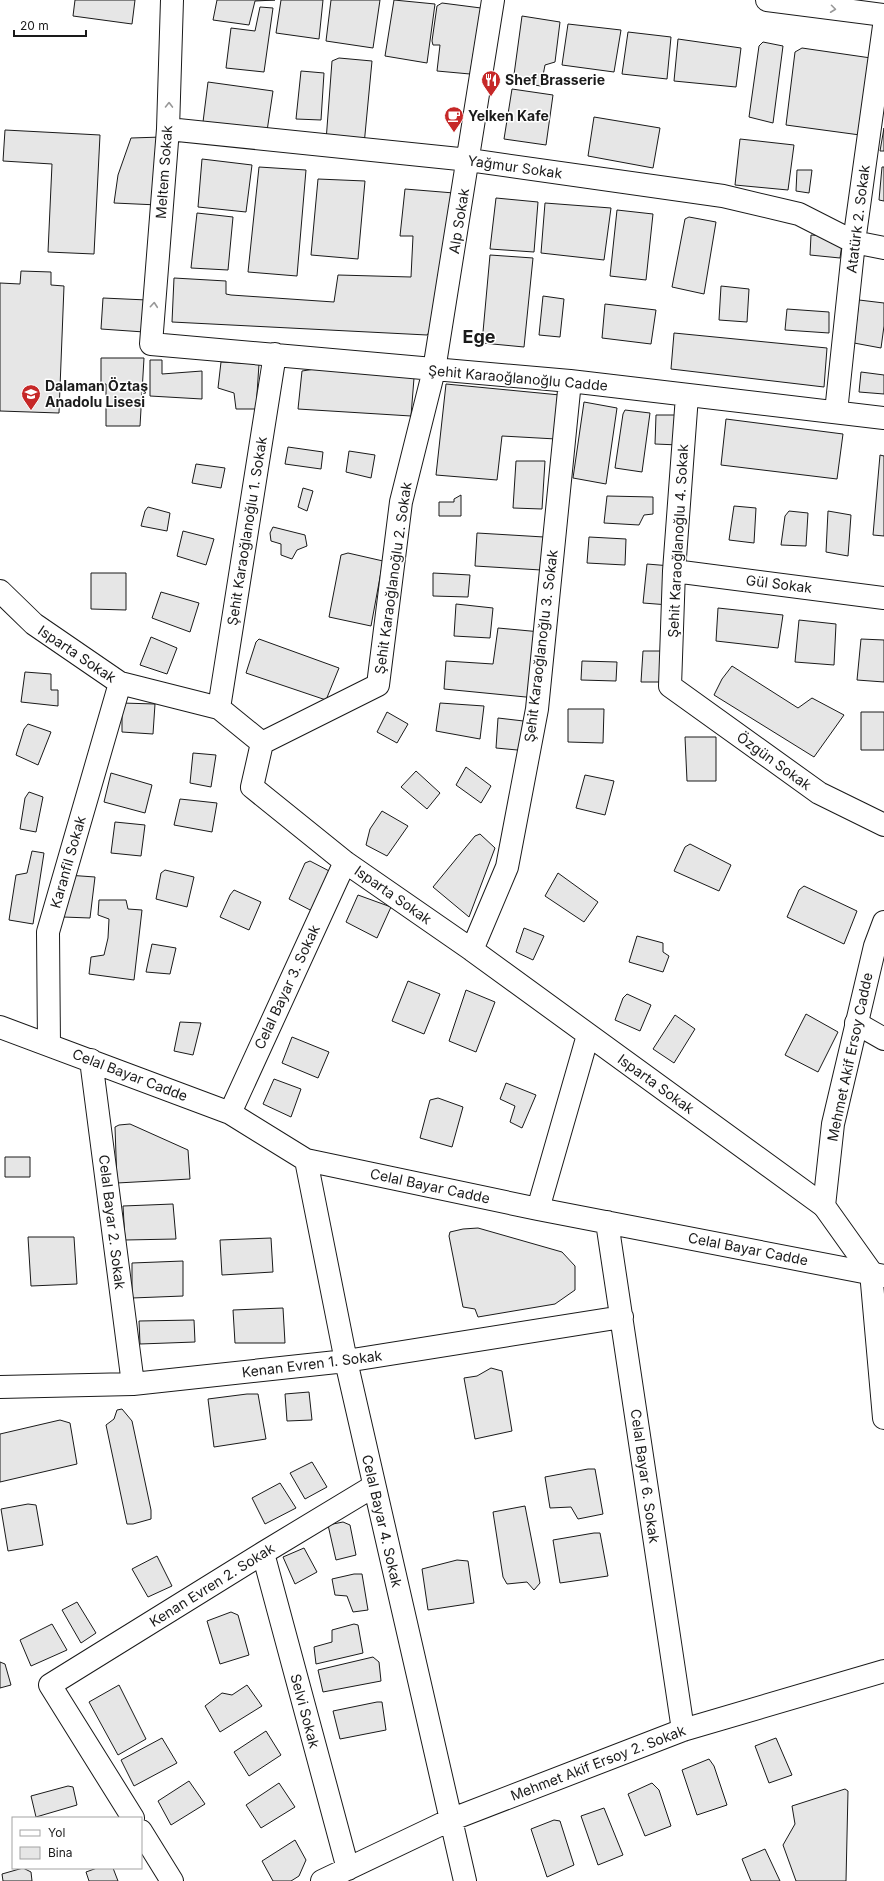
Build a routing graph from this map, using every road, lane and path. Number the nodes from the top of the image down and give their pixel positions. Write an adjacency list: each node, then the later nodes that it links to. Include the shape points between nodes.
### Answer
1 (172, 0): 5 (street, Meltem Sokak, one-way to 1)
2 (493, 0): 6 (street, Alp Sokak)
3 (767, 0): 4 (street, one-way to 4)
4 (882, 14): 7 (street, Atatürk 2. Sokak)
5 (168, 129): 6 (street, Yağmur Sokak); 9 (street, Meltem Sokak, one-way to 5)
6 (469, 160): 7 (street, Yağmur Sokak, via 723,196 799,214); 11 (street, Alp Sokak)
7 (854, 242): 8 (street, Yağmur Sokak); 14 (street, Atatürk 2. Sokak)
8 (884, 248)
9 (151, 344): 10 (street, Şehit Karaoğlanoğlu Cadde)
10 (275, 354): 11 (street, Şehit Karaoğlanoğlu Cadde); 21 (street, Şehit Karaoğlanoğlu 1. Sokak)
11 (434, 370): 12 (street, Şehit Karaoğlanoğlu Cadde); 22 (street, Şehit Karaoğlanoğlu 2. Sokak, via 401,502 378,685)
12 (570, 381): 13 (street, Şehit Karaoğlanoğlu Cadde); 26 (street, Şehit Karaoğlanoğlu 3. Sokak, via 537,709 506,867)
13 (687, 396): 14 (street, Şehit Karaoğlanoğlu Cadde); 16 (street, Şehit Karaoğlanoğlu 4. Sokak)
14 (836, 412): 15 (street, Şehit Karaoğlanoğlu Cadde)
15 (884, 418)
16 (674, 571): 18 (street, Gül Sokak); 20 (street, Şehit Karaoğlanoğlu 4. Sokak)
17 (0, 591): 19 (street, Isparta Sokak, via 34,624)
18 (884, 598)
19 (120, 683): 21 (street, Isparta Sokak); 31 (street, Karanfil Sokak, via 48,932)
20 (670, 686): 23 (street, Özgün Sokak, via 819,793)
21 (219, 708): 22 (street, Isparta Sokak)
22 (262, 743): 24 (street, Isparta Sokak, via 252,787)
23 (884, 825)
24 (345, 862): 26 (street, Isparta Sokak); 33 (street, Celal Bayar 3. Sokak)
25 (884, 922): 27 (street, Mehmet Akif Ersoy Cadde, via 875,946)
26 (472, 950): 29 (street, Isparta Sokak)
27 (856, 1023): 30 (street); 35 (street, Mehmet Akif Ersoy Cadde, via 833,1124)
28 (0, 1027): 31 (street, Celal Bayar Cadde)
29 (588, 1035): 35 (street, Isparta Sokak); 36 (street)
30 (884, 1039)
31 (49, 1045): 32 (street, Celal Bayar Cadde)
32 (91, 1060): 33 (street, Celal Bayar Cadde); 41 (street, Celal Bayar 2. Sokak)
33 (230, 1112): 34 (street, Celal Bayar Cadde)
34 (306, 1160): 36 (street, Celal Bayar Cadde); 40 (street, Celal Bayar 4. Sokak)
35 (824, 1206): 38 (street)
36 (538, 1209): 37 (street, Celal Bayar Cadde)
37 (607, 1222): 38 (street, Celal Bayar Cadde); 39 (street, Celal Bayar 6. Sokak)
38 (877, 1274): 43 (street)
39 (622, 1317): 40 (street, Kenan Evren 1. Sokak); 47 (street, Celal Bayar 6. Sokak)
40 (346, 1361): 41 (street, Kenan Evren 1. Sokak); 44 (street, Celal Bayar 4. Sokak)
41 (133, 1384): 42 (street, Kenan Evren 1. Sokak)
42 (0, 1388)
43 (884, 1418)
44 (374, 1486): 45 (street, Kenan Evren 2. Sokak); 49 (street, Celal Bayar 4. Sokak)
45 (263, 1553): 48 (street, Kenan Evren 2. Sokak, via 50,1685); 51 (street, Selvi Sokak)
46 (884, 1672): 47 (street, Mehmet Akif Ersoy 2. Sokak)
47 (683, 1730): 49 (street, Mehmet Akif Ersoy 2. Sokak)
48 (132, 1817)
49 (450, 1820): 51 (street, Mehmet Akif Ersoy 2. Sokak); 54 (street, Celal Bayar 4. Sokak)
50 (142, 1833): 52 (street)
51 (348, 1869): 53 (street, Mehmet Akif Ersoy 2. Sokak)
52 (172, 1881)
53 (322, 1881)
54 (465, 1881)

